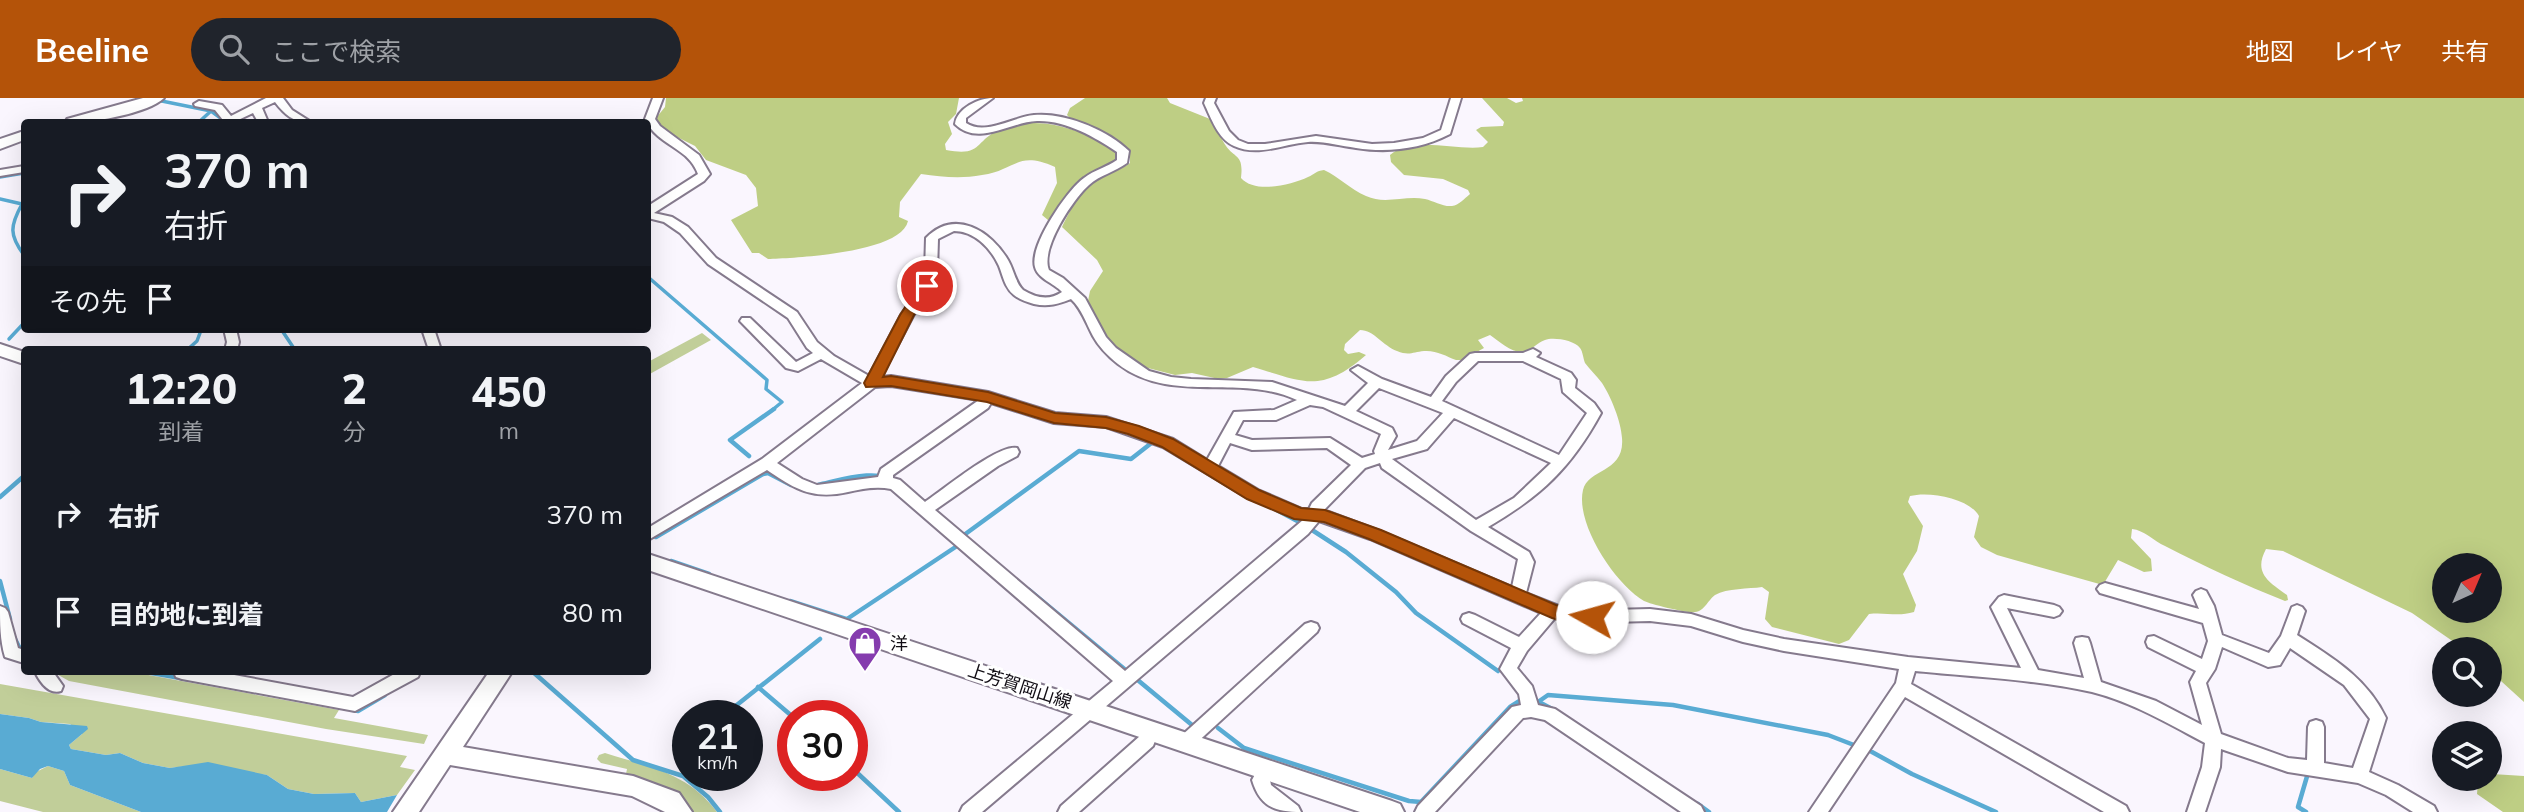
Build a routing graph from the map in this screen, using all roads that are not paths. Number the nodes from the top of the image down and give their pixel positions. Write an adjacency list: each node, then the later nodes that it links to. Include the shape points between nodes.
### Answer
1 (276, 98): 8 (street); 13 (street)
2 (658, 98): 14 (street)
3 (988, 98): 22 (street, via 961,117 960,124 977,131 1040,118 1087,130 1123,151 1123,161 1085,183 1045,241 1040,263 1044,273)
4 (1210, 98): 5 (street, via 1227,137 1254,148 1304,139 1375,147 1436,138 1446,132)
5 (1456, 98)
6 (151, 100): 9 (main road)
7 (199, 104): 10 (street, via 218,107)
8 (257, 109): 11 (street); 12 (street)
9 (83, 119)
10 (227, 119)
11 (235, 119)
12 (262, 119)
13 (301, 119)
14 (650, 119)
15 (651, 121): 20 (street, via 655,130 687,150 704,174)
16 (21, 136): 17 (main road)
17 (0, 144)
18 (21, 170): 19 (street)
19 (0, 173)
20 (651, 211)
21 (651, 214): 25 (street, via 684,230 712,261 793,316)
22 (1069, 292): 29 (street, via 1053,302 1028,297 1008,279 1003,261 979,232 955,226 941,230 932,238 927,286); 31 (street, via 1083,303 1102,340 1125,365 1180,382 1283,388)
23 (746, 321): 25 (street, via 791,365 798,367)
24 (0, 349): 26 (main road)
25 (822, 353): 29 (street)
26 (21, 357)
27 (1358, 370): 28 (street)
28 (1377, 382): 32 (street); 34 (street)
29 (872, 383): 30 (street, via 891,381); 39 (street)
30 (988, 397): 41 (street, via 1054,418 1106,422 1133,430); 42 (street)
31 (1309, 400): 34 (street); 35 (street, via 1276,415 1240,415)
32 (1434, 403): 33 (street); 38 (street, via 1475,357 1530,355 1566,376 1573,396 1594,413 1586,430)
33 (1452, 411): 37 (street, via 1422,445); 38 (street)
34 (1346, 413): 37 (street, via 1387,431)
35 (1229, 438): 40 (street, via 1252,444 1330,443); 41 (street)
36 (1012, 452): 43 (street)
37 (1383, 458): 40 (street); 45 (street)
38 (1559, 461): 45 (street, via 1517,503)
39 (767, 463): 42 (street, via 817,490); 46 (street)
40 (1360, 464): 44 (street, via 1317,507)
41 (1210, 467): 44 (street, via 1253,494)
42 (885, 478): 43 (street)
43 (928, 507): 71 (street)
44 (1315, 516): 49 (street, via 1375,535); 71 (street)
45 (1476, 527): 49 (street, via 1524,556)
46 (651, 533)
47 (651, 563): 75 (main road, 上芳賀岡山線)
48 (2105, 589): 56 (street)
49 (1518, 595): 51 (street)
50 (2201, 595): 56 (street)
51 (1552, 611): 62 (street); 64 (street, via 1572,617 1650,615 1691,620 1784,645)
52 (2054, 611): 70 (street, via 2004,601 1999,607)
53 (2297, 611): 58 (street)
54 (0, 612): 63 (street, via 11,652)
55 (1469, 618): 62 (street)
56 (2208, 618): 59 (street)
57 (1311, 628): 80 (street)
58 (2288, 638): 59 (street, via 2274,660); 84 (street, via 2355,682 2378,718)
59 (2217, 641): 65 (street)
60 (2154, 642): 65 (street)
61 (2082, 643): 73 (street)
62 (1521, 646): 76 (street, via 1508,669 1525,691)
63 (21, 655)
64 (1908, 664): 70 (street); 74 (street)
65 (2207, 669): 79 (street, via 2198,682)
66 (45, 675): 72 (street)
67 (198, 675): 68 (street, via 355,704)
68 (407, 675)
69 (499, 675): 81 (main road)
70 (2033, 676): 73 (street)
71 (1129, 678): 75 (street)
72 (54, 686)
73 (2094, 686): 79 (street, via 2150,706)
74 (1902, 687): 93 (street); 94 (street)
75 (1090, 710): 78 (main road, 上芳賀岡山線); 87 (street)
76 (1531, 710): 91 (street, via 1518,712); 92 (street, via 1549,714)
77 (2316, 727): 82 (street)
78 (1151, 731): 80 (main road, 上芳賀岡山線); 88 (street, via 1147,741)
79 (2214, 739): 82 (street, via 2288,765); 95 (street, via 2211,767)
80 (1185, 742): 83 (main road, 上芳賀岡山線)
81 (445, 755): 85 (main road); 86 (main road, via 633,786 671,801)
82 (2315, 768): 84 (street)
83 (1266, 770): 89 (street, via 1261,780 1264,790); 90 (main road, 上芳賀岡山線)
84 (2359, 776): 96 (street, via 2392,789)
85 (405, 812)
86 (680, 812)
87 (969, 812)
88 (1067, 812)
89 (1292, 812)
90 (1392, 812)
91 (1424, 812)
92 (1695, 812)
93 (1818, 812)
94 (2120, 812)
95 (2196, 812)
96 (2428, 812)

